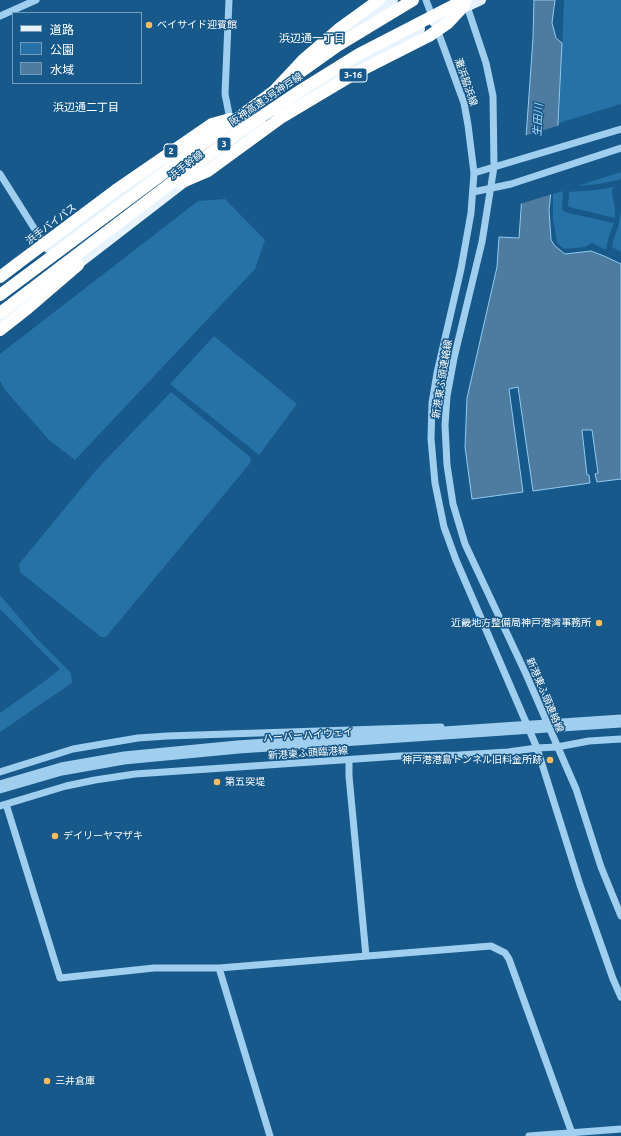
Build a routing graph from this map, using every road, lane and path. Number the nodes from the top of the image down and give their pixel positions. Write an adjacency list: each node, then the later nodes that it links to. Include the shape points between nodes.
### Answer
1 (36, 0): 10 (street)
2 (229, 0): 14 (street, via 225,94)
3 (367, 0): 11 (street, via 373,9)
4 (379, 0): 13 (highway, bridge, via 340,28 303,60)
5 (393, 0): 11 (main road, 浜手幹線)
6 (413, 0): 13 (highway, 阪神高速3号神戸線 / 3, bridge, via 337,46)
7 (481, 0): 9 (main road, 浜手幹線)
8 (428, 1): 12 (street, 灘浜脇浜線)
9 (465, 2): 12 (main road, 浜手幹線); 17 (street, 灘浜脇浜線, via 486,63 493,96); 21 (highway, 阪神高速3号神戸線 / 3, bridge, via 359,54 237,134); 21 (highway, 3-16, bridge, via 448,22 429,36 354,74 282,117 208,171)
10 (0, 16)
11 (367, 20): 14 (main road, 浜手幹線)
12 (434, 22): 18 (street, 灘浜脇浜線, via 464,103); 24 (main road, 浜手幹線, via 276,112)
13 (274, 91): 27 (highway, 阪神高速3号神戸線 / 3)
14 (230, 119): 23 (main road, 浜手幹線); 25 (highway, 浜手バイパス / 2, bridge, via 212,124 116,190)
15 (621, 129): 17 (street)
16 (621, 148): 20 (street)
17 (494, 167): 18 (street); 20 (street, 灘浜脇浜線)
18 (474, 172): 22 (street, 灘浜脇浜線)
19 (0, 174): 23 (street)
20 (491, 189): 22 (street); 35 (street, 新港東ふ頭連絡線, via 482,242 454,358 445,425 447,465 453,504 465,544)
21 (160, 192): 28 (highway, 阪神高速3号神戸線 / 3, bridge)
22 (473, 192): 36 (street, 新港東ふ頭連絡線, via 461,269 432,403 431,440 435,483 444,527 456,560)
23 (47, 249): 26 (main road, 浜手幹線)
24 (78, 265): 29 (main road, 浜手幹線); 30 (highway)
25 (0, 277)
26 (0, 283)
27 (0, 295)
28 (0, 313)
29 (0, 321)
30 (0, 330)
31 (621, 718): 33 (street, ハーバーハイウェイ, bridge)
32 (621, 724): 40 (street, ハーバーハイウェイ, bridge, via 239,750 124,761 62,772)
33 (483, 727): 38 (street, bridge, via 138,738 73,749); 39 (street, ハーバーハイウェイ, bridge, via 238,744 124,755 62,766)
34 (621, 739): 35 (street, 新港東ふ頭臨港線, via 588,741)
35 (557, 747): 36 (street, 新港東ふ頭臨港線); 42 (street, 新港東ふ頭連絡線, via 576,789 601,867)
36 (537, 748): 37 (street, 新港東ふ頭臨港線, via 508,752); 45 (street, 新港東ふ頭連絡線, via 580,885)
37 (349, 760): 41 (street, 新港東ふ頭臨港線, via 136,774 66,786); 43 (street)
38 (0, 772)
39 (0, 784)
40 (0, 790)
41 (3, 805): 44 (street, via 60,978 154,968)
42 (621, 916)
43 (366, 956): 44 (street); 47 (street, via 491,946 505,953)
44 (219, 968): 48 (street)
45 (621, 997)
46 (621, 1129): 47 (street)
47 (572, 1134): 49 (street)
48 (270, 1136)
49 (528, 1136)

